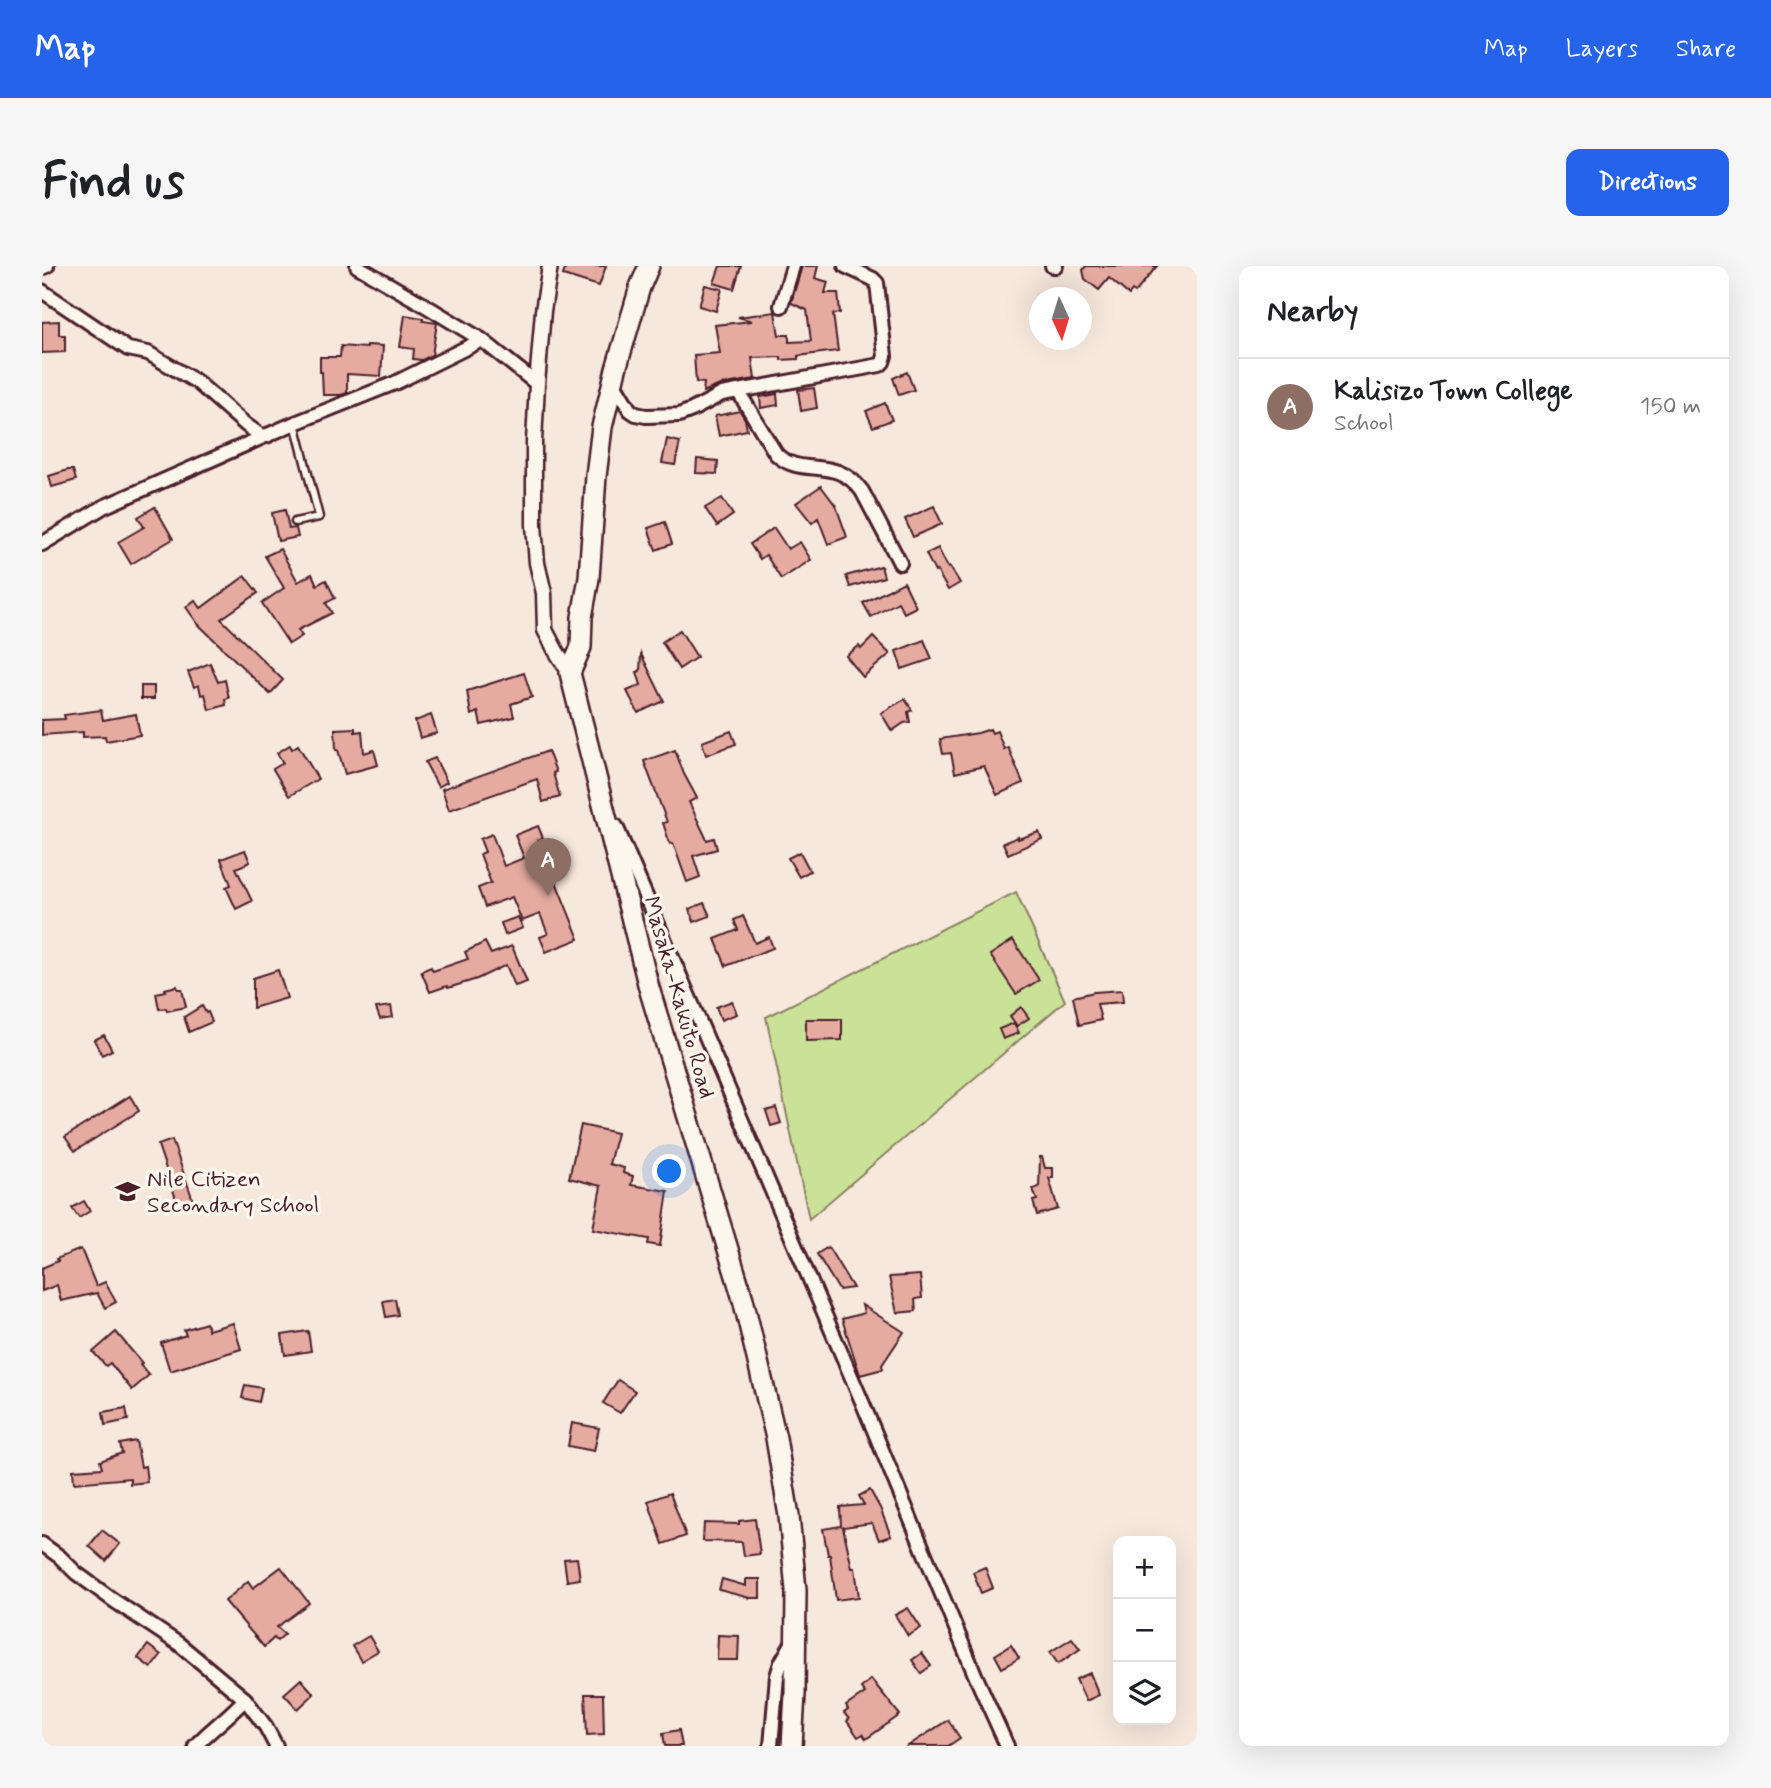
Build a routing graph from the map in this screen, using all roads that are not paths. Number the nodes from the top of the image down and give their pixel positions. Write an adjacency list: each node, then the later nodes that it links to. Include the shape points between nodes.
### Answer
1 (550, 266): 10 (street)
2 (649, 266): 9 (highway)
3 (793, 266): 7 (street)
4 (845, 266): 11 (street, via 877,283 883,362)
5 (362, 268): 8 (street)
6 (42, 291): 13 (street, via 128,349 148,353 197,382 246,425)
7 (781, 306)
8 (482, 340): 10 (street); 12 (street, via 396,383)
9 (613, 382): 11 (street, via 630,410 646,416 679,415); 17 (highway, via 602,426 581,647)
10 (537, 384): 17 (street, via 537,564 544,593 545,631)
11 (738, 391): 16 (street, via 783,462 834,470 855,482)
12 (295, 423): 13 (street); 14 (lane, via 319,517)
13 (267, 436): 15 (street, via 103,507)
14 (295, 522)
15 (42, 544)
16 (900, 563)
17 (570, 673): 18 (highway, Masaka-Kakuto Road)
18 (600, 790): 20 (highway, Masaka-Kakuto Road, via 649,988 753,1339 789,1516); 26 (street)
19 (42, 1544): 21 (street)
20 (797, 1635): 24 (street, via 777,1676); 25 (highway, Masaka-Kakuto Road)
21 (246, 1699): 22 (street); 23 (street)
22 (195, 1746)
23 (276, 1746)
24 (771, 1746)
25 (792, 1746)
26 (1007, 1746)

